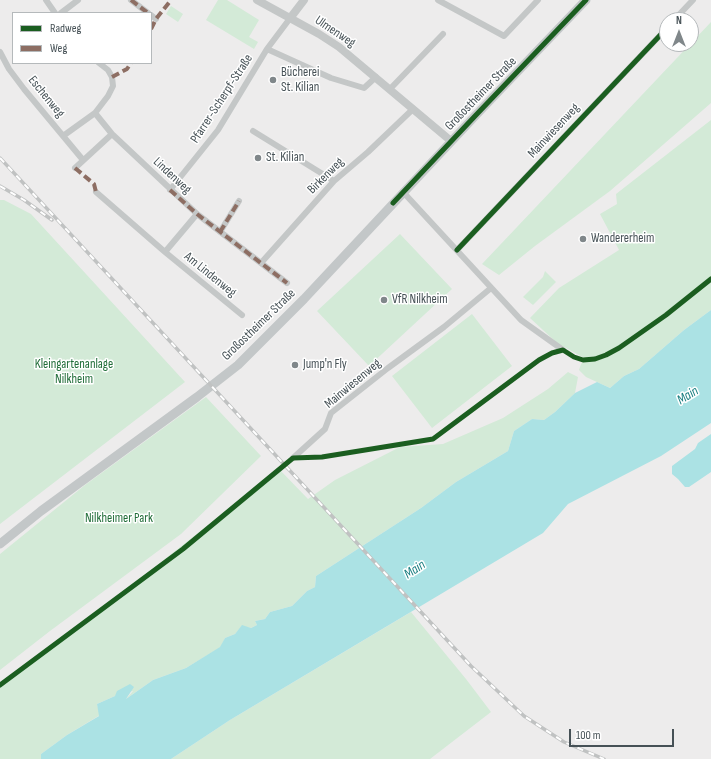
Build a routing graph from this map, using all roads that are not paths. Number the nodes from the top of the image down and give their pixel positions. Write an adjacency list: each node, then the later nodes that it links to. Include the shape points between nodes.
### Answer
1 (46, 0): 10 (street)
2 (78, 0): 11 (street)
3 (132, 0): 12 (street)
4 (257, 0): 14 (street, Ulmenweg)
5 (304, 0): 14 (street)
6 (438, 0): 7 (street, via 504,36)
7 (538, 0)
8 (586, 0): 27 (main road, Großostheimer Straße)
9 (693, 0): 13 (street)
10 (54, 12)
11 (62, 12)
12 (147, 12)
13 (682, 12)
14 (291, 18): 17 (street, Pfarrer-Scherpf-Straße); 20 (street, Ulmenweg, via 339,47)
15 (443, 34): 21 (street)
16 (659, 36): 37 (street, Mainwiesenweg)
17 (267, 49): 20 (street, via 331,78 364,88); 31 (street, Pfarrer-Scherpf-Straße, via 218,130)
18 (0, 52): 26 (street, Eschenweg, via 17,79)
19 (100, 64): 23 (street, via 108,70 113,86)
20 (376, 77): 21 (street, Ulmenweg)
21 (390, 90): 22 (street, Ulmenweg)
22 (412, 110): 27 (street, Ulmenweg); 30 (street, Birkenweg)
23 (94, 113): 25 (street, Lindenweg); 26 (street)
24 (253, 131): 30 (street)
25 (112, 134): 28 (street); 31 (street, Lindenweg)
26 (63, 136): 28 (street)
27 (451, 141): 33 (main road, Großostheimer Straße)
28 (83, 160): 29 (street)
29 (75, 168)
30 (334, 181): 39 (street, Birkenweg)
31 (170, 190): 35 (street, Lindenweg)
32 (96, 192): 38 (street, Am Lindenweg)
33 (404, 193): 37 (street); 45 (main road, Großostheimer Straße, via 238,365)
34 (239, 201): 36 (street)
35 (198, 214): 36 (street, Lindenweg); 38 (street, Am Lindenweg)
36 (220, 232): 39 (street, Lindenweg)
37 (457, 250): 41 (street)
38 (165, 252): 42 (street, Am Lindenweg)
39 (261, 263): 40 (street, Lindenweg)
40 (287, 283)
41 (491, 288): 43 (street, via 521,320); 44 (street, Mainwiesenweg, via 331,413 325,429)
42 (242, 315)
43 (563, 350)
44 (293, 458)
45 (0, 544)

